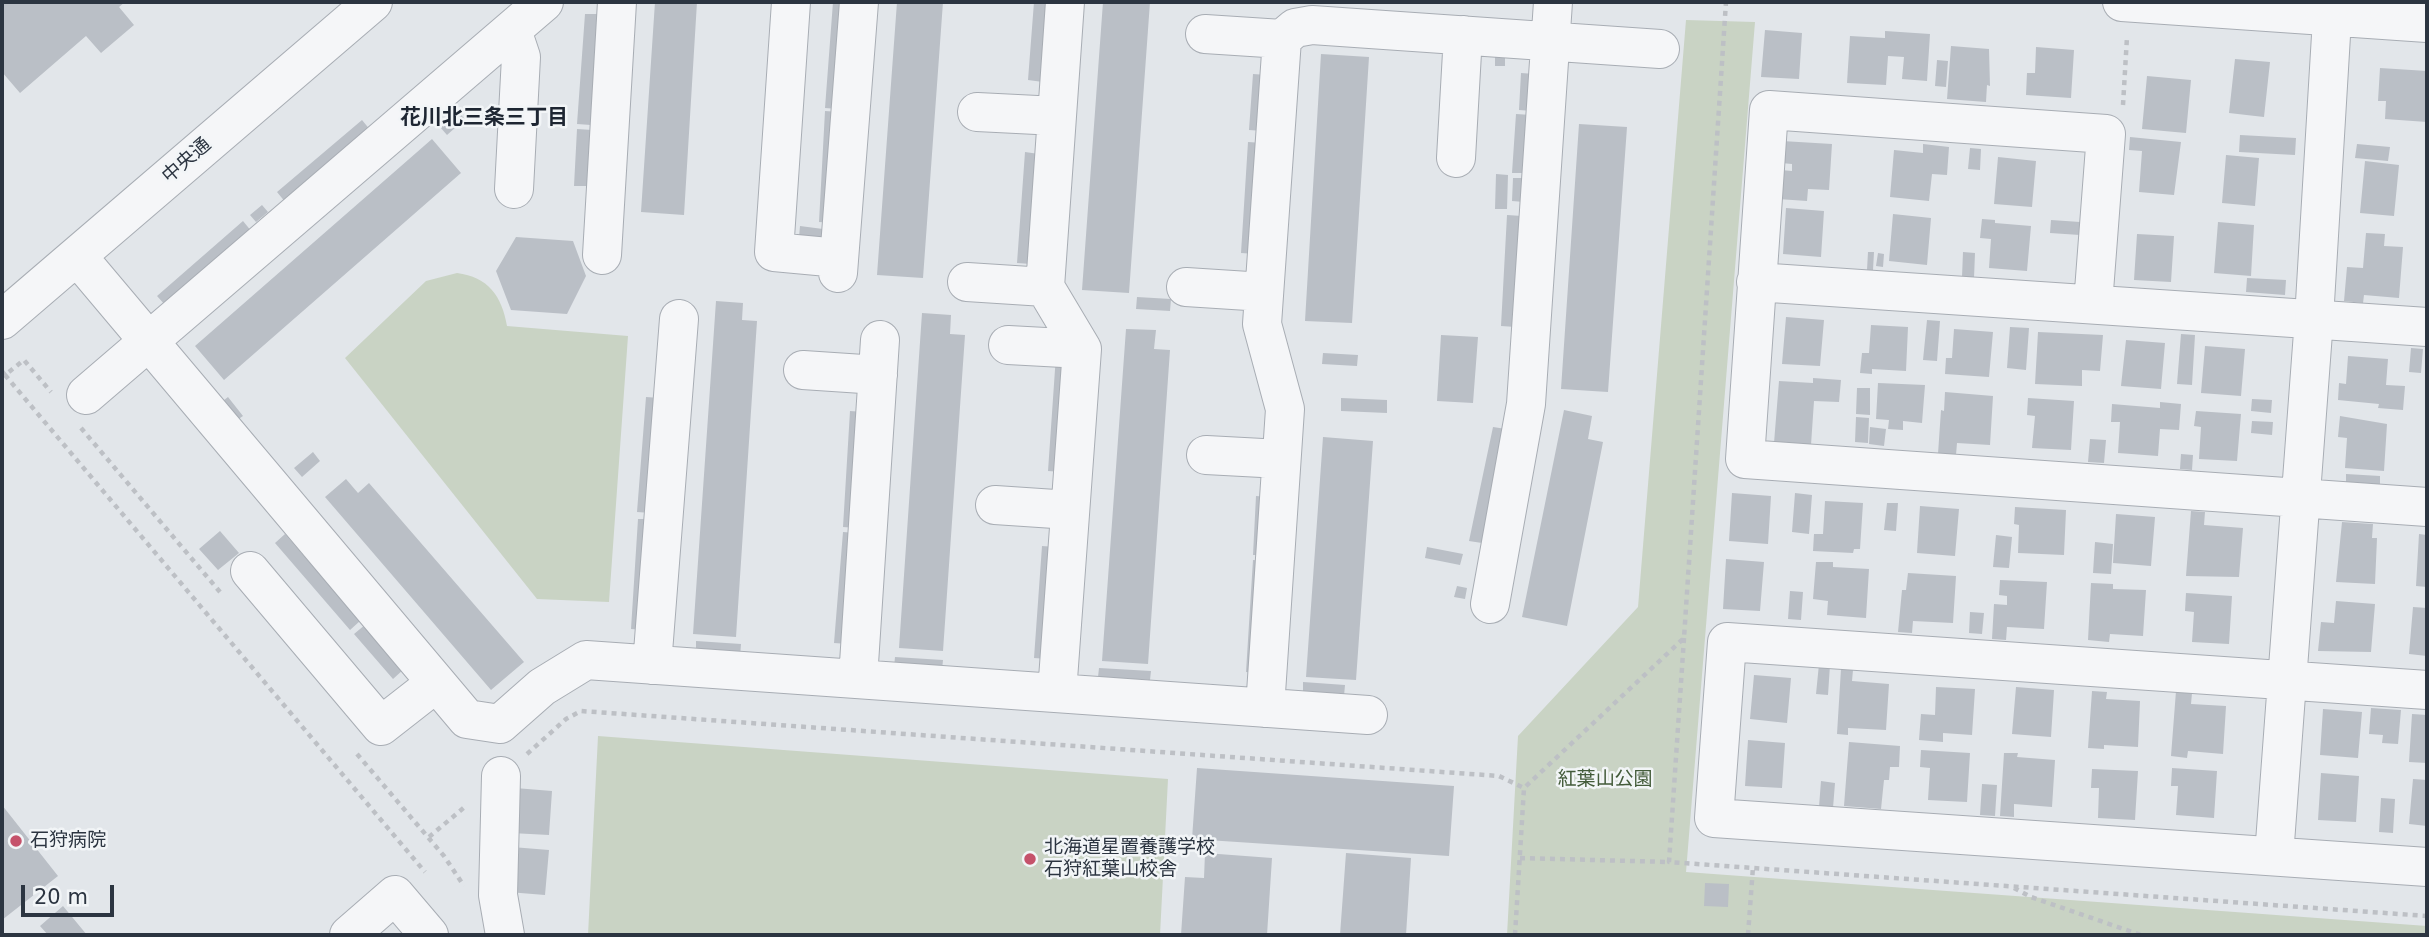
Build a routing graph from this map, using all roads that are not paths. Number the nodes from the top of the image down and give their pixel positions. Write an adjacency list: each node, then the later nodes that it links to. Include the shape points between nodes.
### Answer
1 (373, 2): 23 (street, 中央通)
2 (544, 2): 12 (street)
3 (617, 2): 22 (street)
4 (791, 2): 5 (street, via 774,252 839,266)
5 (859, 2)
6 (1065, 2): 19 (street)
7 (1553, 2): 16 (street)
8 (2122, 2): 9 (street)
9 (2129, 2): 10 (street)
10 (2332, 9): 11 (street); 31 (street)
11 (2427, 23)
12 (512, 30): 21 (street, via 521,57); 34 (street)
13 (1205, 34): 15 (street)
14 (1463, 35): 15 (street, via 1312,25 1295,28); 16 (street); 20 (street)
15 (1282, 39): 28 (street)
16 (1550, 41): 17 (street); 46 (street, via 1526,404)
17 (1660, 49)
18 (977, 113): 19 (street)
19 (1057, 116): 26 (street)
20 (1456, 158)
21 (514, 189)
22 (602, 255)
23 (76, 256): 32 (street, 中央通); 34 (street)
24 (967, 282): 26 (street)
25 (1756, 282): 29 (street); 29 (street, via 1769,110 2106,134); 41 (street, via 1745,460)
26 (1045, 287): 36 (street)
27 (1186, 287): 28 (street)
28 (1264, 292): 40 (street, via 1262,324 1285,409)
29 (2093, 304): 31 (street)
30 (679, 319): 47 (street)
31 (2314, 319): 33 (street); 41 (street)
32 (2, 320)
33 (2427, 327)
34 (149, 342): 38 (street); 50 (street)
35 (1008, 345): 36 (street)
36 (1082, 349): 44 (street)
37 (803, 370): 48 (street, via 879,357)
38 (86, 395)
39 (1206, 455): 40 (street)
40 (1281, 459): 53 (street)
41 (2302, 498): 43 (street); 49 (street)
42 (995, 505): 44 (street)
43 (2427, 507)
44 (1070, 510): 52 (street)
45 (250, 570): 50 (street, via 381,726)
46 (1490, 604)
47 (652, 665): 48 (street); 50 (street, via 586,660 542,687 500,724 467,719)
48 (858, 679): 52 (street)
49 (2289, 680): 51 (street); 56 (street); 56 (street, via 1727,642 1714,818)
50 (436, 683)
51 (2427, 690)
52 (1057, 693): 53 (street)
53 (1265, 708): 54 (street)
54 (1368, 715)
55 (500, 776): 60 (street, via 498,895)
56 (2274, 856): 57 (street)
57 (2427, 866)
58 (349, 935): 59 (street, via 395,895)
59 (429, 935)
60 (505, 935)

